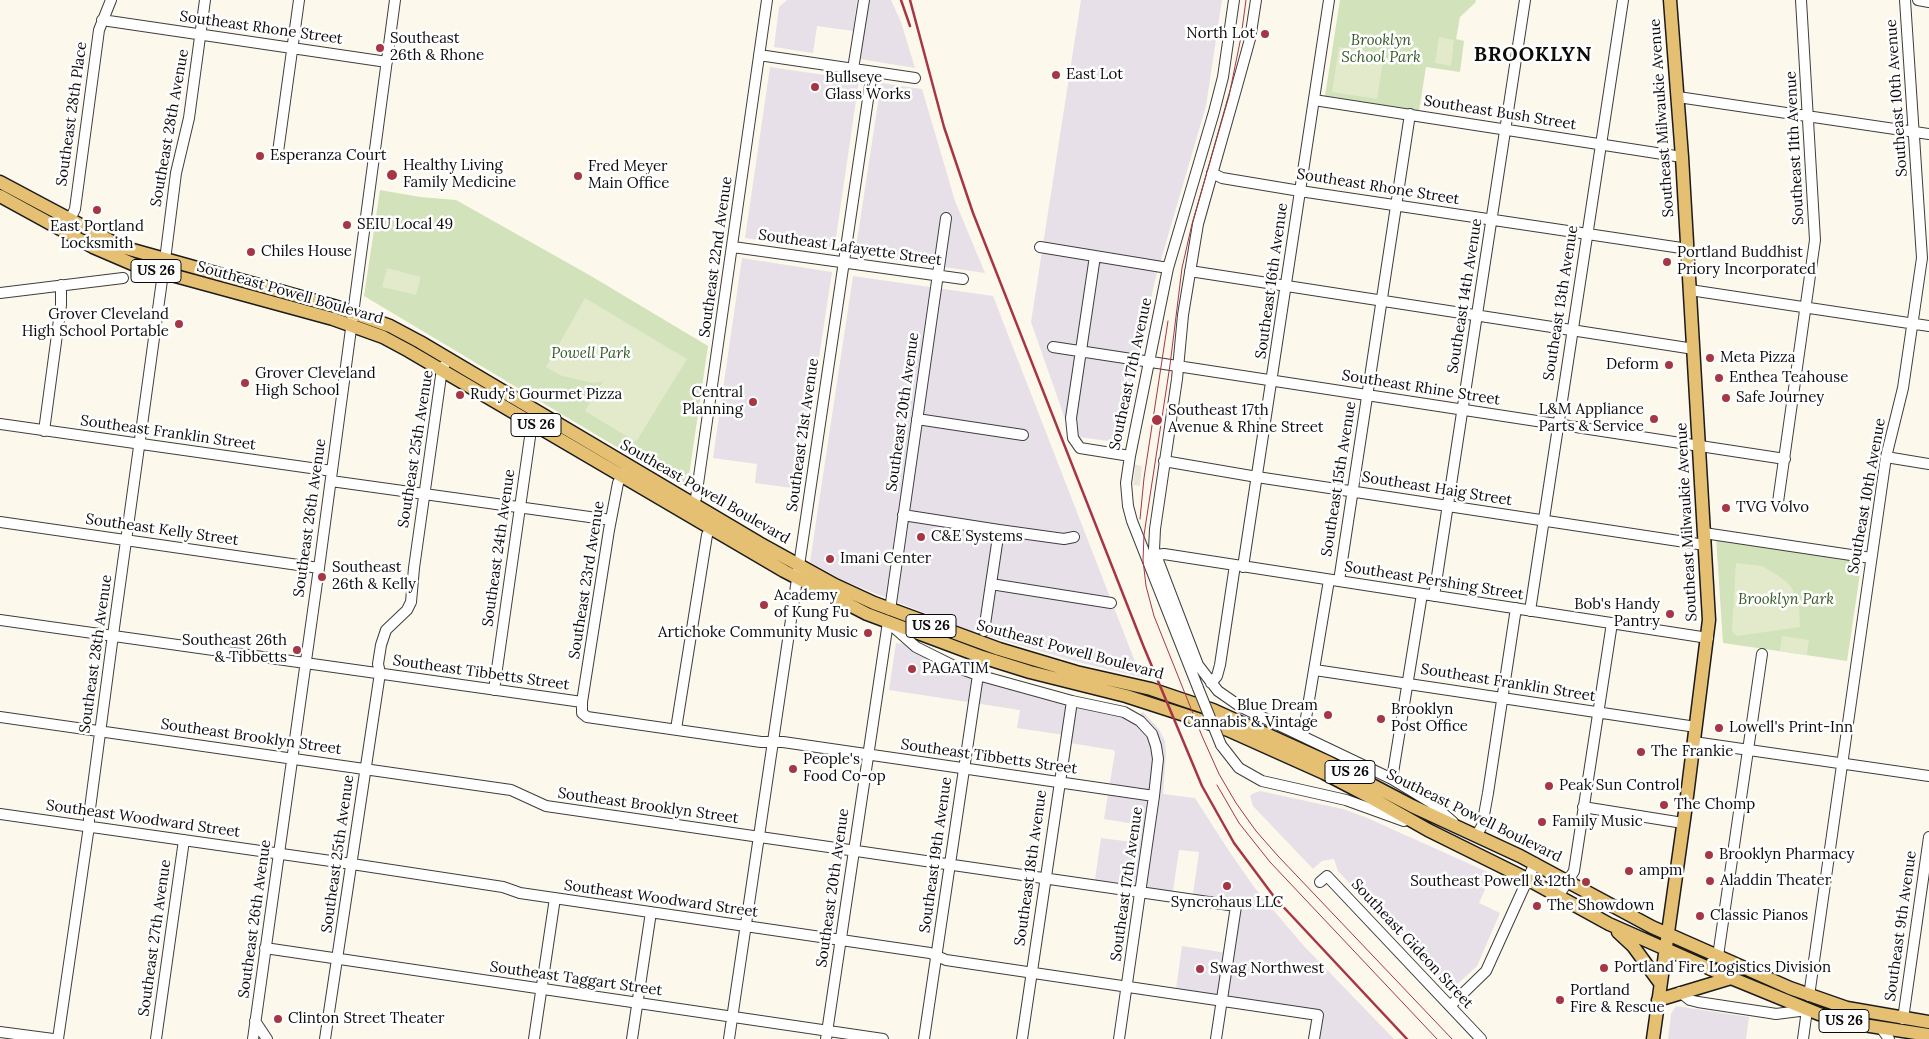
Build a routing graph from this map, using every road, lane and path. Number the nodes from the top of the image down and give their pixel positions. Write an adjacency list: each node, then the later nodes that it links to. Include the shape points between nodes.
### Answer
1 (111, 0): 17 (street, Southeast 28th Place)
2 (205, 0): 18 (street, Southeast 28th Avenue)
3 (299, 0): 19 (street)
4 (395, 0): 21 (street, Southeast 26th Avenue)
5 (767, 0): 20 (street, Southeast 22nd Avenue)
6 (864, 0): 22 (street)
7 (1234, 0): 50 (street, Southeast 17th Avenue, via 1214,112)
8 (1256, 0): 35 (street, via 1250,39)
9 (1330, 0): 26 (street, Southeast 16th Avenue)
10 (1525, 0): 29 (street, Southeast 14th Avenue)
11 (1623, 0): 32 (street, Southeast 13th Avenue)
12 (1670, 0): 25 (main road, Southeast Milwaukie Avenue)
13 (1801, 0): 28 (street, Southeast 11th Avenue)
14 (1905, 0): 30 (street, Southeast 10th Avenue)
15 (1918, 0): 16 (street)
16 (1929, 2)
17 (102, 20): 18 (street, Southeast Rhone Street); 42 (street, Southeast 28th Place, via 75,210)
18 (201, 34): 19 (street, Southeast Rhone Street); 49 (street, Southeast 28th Avenue, via 189,118 176,173)
19 (292, 48): 21 (street, Southeast Rhone Street); 33 (street)
20 (759, 55): 22 (street); 44 (street, Southeast 22nd Avenue)
21 (387, 62): 61 (street, Southeast 26th Avenue)
22 (853, 69): 23 (street)
23 (872, 72): 24 (street); 48 (street, Southeast 21st Avenue)
24 (915, 78)
25 (1678, 97): 28 (street); 34 (main road, Southeast Milwaukie Avenue)
26 (1314, 100): 27 (street, Southeast Bush Street); 37 (street, Southeast 16th Avenue)
27 (1410, 114): 29 (street, Southeast Bush Street); 39 (street, Southeast 15th Avenue)
28 (1808, 117): 30 (street); 60 (street, Southeast 11th Avenue, via 1816,240)
29 (1505, 130): 32 (street, Southeast Bush Street); 41 (street, Southeast 14th Avenue)
30 (1914, 132): 31 (street); 63 (street, Southeast 10th Avenue, via 1922,258)
31 (1929, 134)
32 (1600, 145): 34 (street, Southeast Bush Street); 43 (street, Southeast 13th Avenue)
33 (278, 152)
34 (1682, 157): 46 (main road, Southeast Milwaukie Avenue)
35 (1212, 173): 37 (street, Southeast Rhone Street, via 1222,178); 51 (street, via 1200,213)
36 (0, 182): 42 (main road, Southeast Powell Boulevard / US 26)
37 (1300, 191): 39 (street, Southeast Rhone Street); 56 (street, Southeast 16th Avenue)
38 (0, 196): 42 (main road, Southeast Powell Boulevard / US 26)
39 (1397, 205): 41 (street, Southeast Rhone Street); 59 (street, Southeast 15th Avenue)
40 (946, 218): 52 (street, Southeast 20th Avenue)
41 (1492, 220): 43 (street, Southeast Rhone Street); 62 (street, Southeast 14th Avenue)
42 (67, 226): 49 (main road, Southeast Powell Boulevard / US 26, via 116,258)
43 (1587, 235): 46 (street, Southeast Rhone Street); 66 (street, Southeast 13th Avenue)
44 (733, 247): 48 (street, Southeast Lafayette Street); 97 (street, Southeast 22nd Avenue, via 696,498)
45 (1040, 247): 47 (street)
46 (1688, 249): 57 (main road, Southeast Milwaukie Avenue)
47 (1095, 256): 50 (street); 69 (street)
48 (843, 262): 52 (street, Southeast Lafayette Street); 109 (street, Southeast 21st Avenue)
49 (164, 266): 61 (main road, Southeast Powell Boulevard / US 26); 64 (main road, Southeast Powell Boulevard / US 26); 82 (street, Southeast 28th Avenue)
50 (1168, 268): 70 (street, Southeast 17th Avenue)
51 (1190, 270): 56 (street); 72 (street)
52 (938, 275): 54 (street, Southeast Lafayette Street); 77 (street, Southeast 20th Avenue)
53 (123, 278): 55 (street)
54 (963, 279)
55 (61, 285): 58 (street); 80 (street)
56 (1286, 285): 59 (street); 73 (street, Southeast 16th Avenue)
57 (1690, 290): 60 (street); 68 (main road, Southeast Milwaukie Avenue)
58 (0, 293)
59 (1381, 300): 62 (street); 74 (street, Southeast 15th Avenue)
60 (1806, 307): 63 (street); 85 (street, Southeast 11th Avenue)
61 (352, 312): 64 (street, Southeast 26th Avenue); 71 (main road, Southeast Powell Boulevard / US 26, via 396,329)
62 (1477, 315): 66 (street); 75 (street, Southeast 14th Avenue)
63 (1913, 323): 65 (street); 86 (street, Southeast 10th Avenue)
64 (350, 325): 71 (main road, Southeast Powell Boulevard / US 26); 90 (street, Southeast 26th Avenue)
65 (1929, 326)
66 (1573, 330): 68 (street); 79 (street, Southeast 13th Avenue)
67 (1053, 347): 69 (street, Southeast Rhine Street)
68 (1694, 349): 83 (main road, Southeast Milwaukie Avenue)
69 (1081, 351): 70 (street, Southeast Rhine Street); 84 (street, via 1071,418 1074,441 1080,448)
70 (1149, 362): 72 (street, Southeast Rhine Street); 84 (street, Southeast 17th Avenue)
71 (445, 364): 76 (main road, Southeast Powell Boulevard / US 26); 93 (street, Southeast 25th Avenue)
72 (1179, 367): 73 (street, Southeast Rhine Street); 87 (street)
73 (1272, 381): 74 (street, Southeast Rhine Street); 91 (street, Southeast 16th Avenue)
74 (1367, 395): 75 (street, Southeast Rhine Street); 92 (street, Southeast 15th Avenue)
75 (1462, 410): 79 (street, Southeast Rhine Street); 95 (street, Southeast 14th Avenue)
76 (536, 419): 89 (main road, Southeast Powell Boulevard / US 26); 96 (street, Southeast 24th Avenue, via 531,430)
77 (917, 419): 81 (street); 98 (street, Southeast 20th Avenue)
78 (0, 424): 80 (street, Southeast Franklin Street)
79 (1558, 424): 83 (street, Southeast Rhine Street); 100 (street, Southeast 13th Avenue)
80 (44, 431): 82 (street, Southeast Franklin Street)
81 (1023, 435)
82 (139, 444): 90 (street, Southeast Franklin Street); 105 (street, Southeast 28th Avenue)
83 (1699, 446): 85 (street, Southeast Rhine Street); 106 (main road, Southeast Milwaukie Avenue)
84 (1130, 456): 159 (street, Southeast 17th Avenue, bridge, via 1126,492 1132,521 1221,745 1239,768 1262,781 1346,800)
85 (1784, 458): 94 (street, Southeast 11th Avenue)
86 (1886, 458): 88 (street); 108 (street, Southeast 10th Avenue)
87 (1164, 461): 91 (street, Southeast Haig Street); 107 (street, via 1154,538)
88 (1929, 464)
89 (625, 471): 97 (main road, Southeast Powell Boulevard / US 26); 99 (street, Southeast 23rd Avenue, via 618,483)
90 (331, 476): 93 (street, Southeast Franklin Street); 111 (street, Southeast 26th Avenue)
91 (1257, 477): 92 (street, Southeast Haig Street); 110 (street, Southeast 16th Avenue)
92 (1353, 491): 95 (street, Southeast Haig Street); 113 (street, Southeast 15th Avenue)
93 (425, 494): 96 (street, Southeast Franklin Street); 129 (street, Southeast 25th Avenue, via 412,602 384,634 378,664)
94 (1778, 502)
95 (1448, 506): 100 (street, Southeast Haig Street); 116 (street, Southeast 14th Avenue)
96 (520, 508): 99 (street, Southeast Franklin Street); 133 (street, Southeast 24th Avenue)
97 (689, 509): 102 (main road, Southeast Powell Boulevard / US 26)
98 (903, 515): 103 (street); 120 (street, Southeast 20th Avenue)
99 (611, 520): 136 (street, Southeast 23rd Avenue)
100 (1543, 520): 106 (street, Southeast Haig Street); 119 (street, Southeast 13th Avenue)
101 (0, 522): 105 (street, Southeast Kelly Street)
102 (713, 523): 109 (main road, Southeast Powell Boulevard / US 26); 112 (main road, Southeast Powell Boulevard / US 26); 140 (street, via 706,539)
103 (999, 530): 104 (street); 114 (street)
104 (1074, 537)
105 (126, 539): 111 (street, Southeast Kelly Street); 124 (street, Southeast 28th Avenue)
106 (1705, 539): 108 (street, Southeast Haig Street); 125 (main road, Southeast Milwaukie Avenue)
107 (1156, 555): 110 (street, Southeast Pershing Street); 131 (street, via 1195,658)
108 (1871, 558): 148 (street, Southeast 10th Avenue)
109 (799, 565): 112 (street, Southeast 21st Avenue); 120 (main road, Southeast Powell Boulevard / US 26)
110 (1239, 566): 113 (street, Southeast Pershing Street); 131 (street, Southeast 16th Avenue, via 1220,665)
111 (319, 568): 127 (street, Southeast 26th Avenue)
112 (797, 578): 120 (main road, Southeast Powell Boulevard / US 26, via 850,606); 143 (street, Southeast 21st Avenue)
113 (1334, 580): 115 (street, Southeast Pershing Street); 128 (street, Southeast 15th Avenue)
114 (991, 584): 117 (street); 123 (street)
115 (1422, 594): 116 (street, Southeast Pershing Street); 132 (street)
116 (1434, 596): 118 (street, Southeast Pershing Street)
117 (1111, 603)
118 (1516, 608): 119 (street, Southeast Pershing Street); 134 (street)
119 (1530, 611): 122 (street, Southeast Pershing Street)
120 (889, 616): 130 (street, via 916,647); 146 (street, Southeast 20th Avenue); 159 (main road, Southeast Powell Boulevard / US 26, via 982,657 1126,696 1228,730 1368,796); 160 (main road, Southeast Powell Boulevard / US 26, via 1076,672 1151,689 1198,704 1330,763)
121 (0, 620): 124 (street, Southeast Tibbetts Street)
122 (1612, 623): 125 (street, Southeast Pershing Street); 137 (street)
123 (984, 631)
124 (113, 635): 127 (street, Southeast Tibbetts Street); 141 (street, Southeast 28th Avenue)
125 (1708, 638): 139 (main road, Southeast Milwaukie Avenue)
126 (1762, 654): 145 (street)
127 (305, 662): 129 (street, Southeast Tibbetts Street); 147 (street, Southeast 26th Avenue)
128 (1315, 670): 132 (street, Southeast Franklin Street); 142 (street, Southeast 15th Avenue)
129 (380, 673): 133 (street, Southeast Tibbetts Street); 149 (street, Southeast 25th Avenue)
130 (978, 675): 135 (street); 150 (street, Southeast 19th Avenue)
131 (1211, 683): 142 (street, via 1236,704)
132 (1408, 683): 134 (street, Southeast Franklin Street); 152 (street)
133 (494, 690): 136 (street, Southeast Tibbetts Street)
134 (1503, 698): 137 (street, Southeast Franklin Street); 160 (street, via 1482,826)
135 (1072, 701): 153 (street, Southeast 18th Avenue); 154 (street, Southeast 17th Avenue, via 1124,712 1140,721 1152,734 1158,759)
136 (582, 702): 140 (street, Southeast Tibbetts Street, via 582,713 587,717)
137 (1598, 712): 139 (street, Southeast Franklin Street); 155 (street)
138 (0, 717): 141 (street, Southeast Brooklyn Street)
139 (1696, 727): 144 (main road, Southeast Milwaukie Avenue)
140 (676, 730): 143 (street, Southeast Tibbetts Street)
141 (100, 731): 147 (street, Southeast Brooklyn Street); 158 (street, Southeast 28th Avenue)
142 (1303, 736): 152 (street)
143 (772, 742): 146 (street, Southeast Tibbetts Street); 161 (street, Southeast 21st Avenue)
144 (1694, 742): 145 (street); 157 (main road, Southeast Milwaukie Avenue)
145 (1748, 750): 148 (street); 184 (street)
146 (868, 755): 150 (street, Southeast Tibbetts Street); 164 (street, Southeast 20th Avenue)
147 (292, 758): 149 (street, Southeast Brooklyn Street); 165 (street, Southeast 26th Avenue)
148 (1842, 764): 151 (street); 192 (street, Southeast 10th Avenue)
149 (366, 768): 161 (street, Southeast Brooklyn Street, via 511,790 546,806); 168 (street, Southeast 25th Avenue)
150 (964, 768): 153 (street, Southeast Tibbetts Street); 166 (street, Southeast 19th Avenue)
151 (1929, 776)
152 (1392, 779): 160 (street, via 1430,802)
153 (1059, 782): 154 (street, Southeast Tibbetts Street); 169 (street, Southeast 18th Avenue)
154 (1154, 796): 173 (street, Southeast 17th Avenue)
155 (1583, 807): 157 (street); 171 (street, via 1574,871)
156 (0, 814): 158 (street, Southeast Woodward Street)
157 (1683, 823): 179 (main road, Southeast Milwaukie Avenue)
158 (89, 826): 163 (street, Southeast Woodward Street); 209 (street, Southeast 28th Avenue)
159 (1428, 830): 170 (main road, Southeast Powell Boulevard / US 26)
160 (1471, 834): 167 (main road, Southeast Powell Boulevard / US 26)
161 (758, 836): 164 (street, Southeast Brooklyn Street); 178 (street, Southeast 21st Avenue)
162 (1929, 838): 201 (street, Southeast 9th Avenue)
163 (184, 840): 165 (street, Southeast Woodward Street); 210 (street, Southeast 27th Avenue)
164 (853, 849): 166 (street, Southeast Brooklyn Street); 180 (street, Southeast 20th Avenue)
165 (279, 854): 168 (street, Southeast Woodward Street); 181 (street, Southeast 26th Avenue)
166 (949, 863): 169 (street, Southeast Brooklyn Street); 183 (street, Southeast 19th Avenue)
167 (1534, 863): 170 (street); 171 (main road, Southeast Powell Boulevard / US 26)
168 (352, 864): 175 (street, Southeast Woodward Street); 185 (street, Southeast 25th Avenue)
169 (1045, 877): 173 (street, Southeast Brooklyn Street); 186 (street, Southeast 18th Avenue)
170 (1527, 879): 174 (main road, Southeast Powell Boulevard / US 26); 198 (street, via 1486,971)
171 (1568, 881): 174 (street); 179 (main road, Southeast Powell Boulevard / US 26)
172 (1320, 882): 198 (street, Southeast Gideon Street, via 1327,876)
173 (1141, 891): 189 (street, Southeast 17th Avenue); 194 (street, Southeast Brooklyn Street, via 1236,906)
174 (1559, 895): 177 (main road, Southeast Powell Boulevard / US 26)
175 (554, 898): 176 (street, Southeast Woodward Street); 190 (street)
176 (651, 912): 178 (street, Southeast Woodward Street); 196 (street)
177 (1609, 924): 182 (main road, Southeast Powell Boulevard / US 26); 188 (main road, via 1634,946)
178 (746, 926): 180 (street, Southeast Woodward Street); 200 (street, Southeast 21st Avenue)
179 (1668, 934): 182 (main road, Southeast Milwaukie Avenue); 184 (main road, Southeast Powell Boulevard / US 26)
180 (840, 940): 183 (street, Southeast Woodward Street); 206 (street, Southeast 20th Avenue)
181 (266, 948): 185 (street, Southeast Taggart Street); 202 (street, Southeast 26th Avenue)
182 (1665, 949): 187 (main road, Southeast Powell Boulevard / US 26); 188 (main road, Southeast Milwaukie Avenue)
183 (936, 956): 186 (street, Southeast Woodward Street); 218 (street, Southeast 19th Avenue)
184 (1718, 956): 192 (main road, Southeast Powell Boulevard / US 26)
185 (338, 958): 190 (street, Southeast Taggart Street); 213 (street, Southeast 25th Avenue)
186 (1031, 973): 189 (street, Southeast Woodward Street); 219 (street, Southeast 18th Avenue)
187 (1731, 978): 191 (main road); 197 (main road, Southeast Powell Boulevard / US 26)
188 (1660, 984): 193 (main road, Southeast Milwaukie Avenue)
189 (1127, 987): 194 (street, Southeast Woodward Street); 220 (street, Southeast 17th Avenue)
190 (541, 990): 196 (street, Southeast Taggart Street); 214 (street)
191 (1680, 992): 193 (main road); 199 (street, via 1698,1002 1776,1014)
192 (1809, 996): 195 (main road, Southeast Powell Boulevard / US 26); 197 (main road)
193 (1658, 1000): 224 (main road, Southeast Milwaukie Avenue)
194 (1222, 1001): 221 (street); 222 (street, Southeast Woodward Street, via 1318,1015)
195 (1825, 1002): 199 (main road); 201 (main road, Southeast Powell Boulevard / US 26, via 1860,1012)
196 (637, 1003): 200 (street, Southeast Taggart Street); 215 (street)
197 (1793, 1004): 199 (main road, Southeast Powell Boulevard / US 26)
198 (1450, 1006): 223 (street, Southeast Gideon Street)
199 (1807, 1010): 204 (main road, Southeast Powell Boulevard / US 26); 225 (street)
200 (733, 1017): 206 (street, Southeast Taggart Street); 216 (street, Southeast 21st Avenue)
201 (1903, 1018): 203 (main road, Southeast Powell Boulevard / US 26)
202 (255, 1021): 211 (street, Southeast 26th Avenue); 212 (street)
203 (1929, 1022)
204 (1881, 1028): 207 (main road, Southeast Powell Boulevard / US 26); 226 (street)
205 (0, 1032): 208 (street)
206 (827, 1035): 217 (street, Southeast Taggart Street)
207 (1920, 1036)
208 (53, 1039)
209 (58, 1039)
210 (156, 1039)
211 (253, 1039)
212 (267, 1039)
213 (326, 1039)
214 (534, 1039)
215 (632, 1039)
216 (730, 1039)
217 (883, 1039)
218 (924, 1039)
219 (1022, 1039)
220 (1119, 1039)
221 (1216, 1039)
222 (1314, 1039)
223 (1481, 1039)
224 (1653, 1039)
225 (1803, 1039)
226 (1889, 1039)

